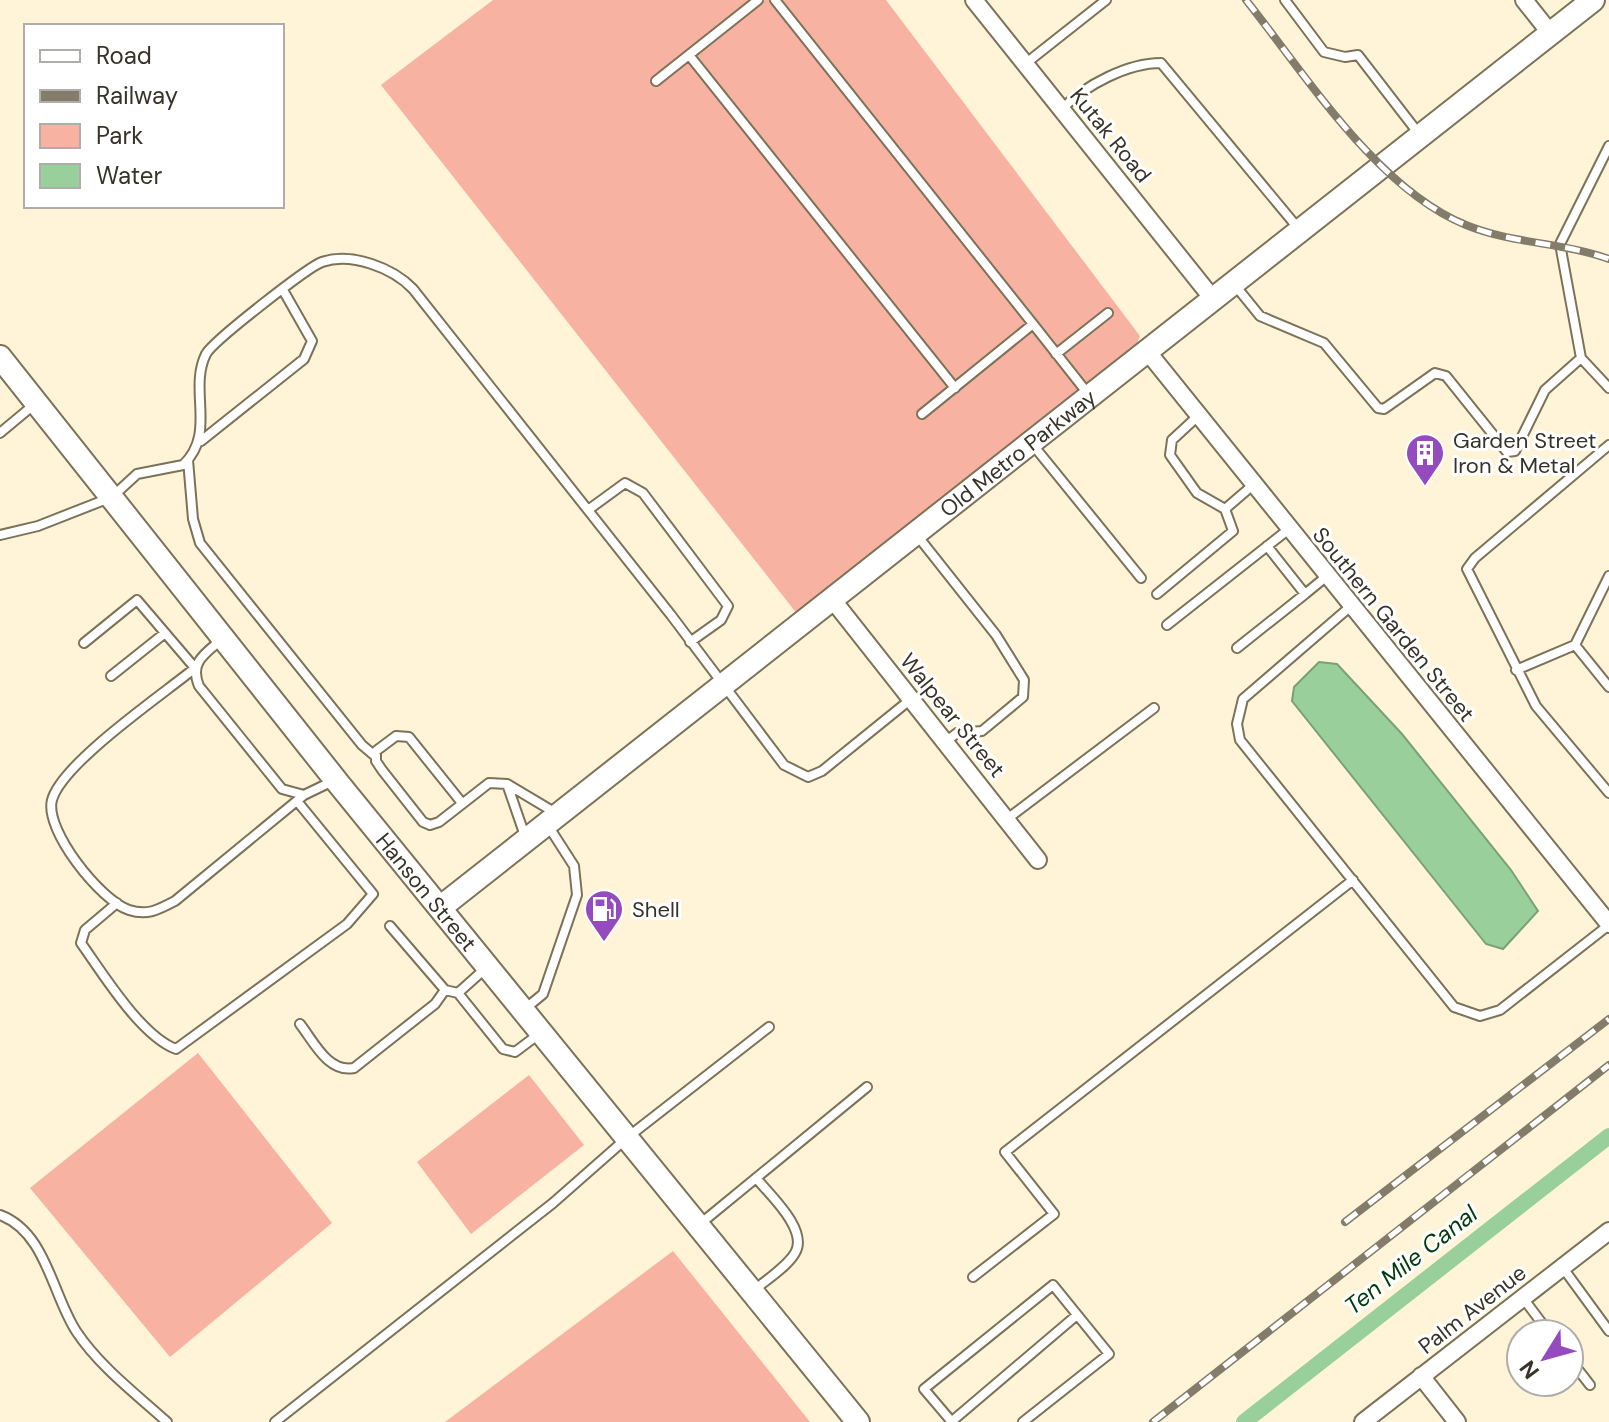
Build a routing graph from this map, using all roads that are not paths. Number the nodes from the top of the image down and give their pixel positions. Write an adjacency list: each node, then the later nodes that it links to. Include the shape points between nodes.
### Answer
1 (758, 0): 9 (lane)
2 (775, 0): 20 (lane)
3 (974, 0): 10 (street, Kutak Road)
4 (1106, 0): 10 (lane)
5 (1285, 0): 13 (lane, via 1324,52 1358,55)
6 (1524, 0): 8 (street)
7 (1593, 0): 8 (street, Old Metro Parkway)
8 (1551, 34): 13 (street, Old Metro Parkway)
9 (689, 55): 11 (lane); 25 (lane)
10 (1025, 64): 12 (street, Kutak Road)
11 (656, 81)
12 (1062, 109): 15 (lane, via 1074,96 1130,69 1161,63); 18 (street, Kutak Road)
13 (1422, 138): 15 (street, Old Metro Parkway)
14 (1609, 146): 24 (lane, via 1560,244)
15 (1301, 232): 16 (street, Old Metro Parkway)
16 (1234, 284): 18 (street, Old Metro Parkway); 24 (lane, via 1260,316 1324,343 1378,408 1435,373 1446,376 1507,452 1515,451 1545,390)
17 (283, 290): 33 (lane, via 207,353 201,368); 33 (lane, via 312,341 304,359); 40 (lane, via 322,262 383,267 400,275)
18 (1213, 299): 21 (street, Old Metro Parkway)
19 (1108, 313): 22 (lane)
20 (1033, 324): 22 (lane); 25 (lane)
21 (1147, 351): 27 (street, Old Metro Parkway); 30 (street, Southern Garden Street)
22 (1056, 354): 27 (lane)
23 (0, 357): 28 (street, Hanson Street)
24 (1581, 358): 26 (lane)
25 (955, 388): 29 (lane)
26 (1609, 388)
27 (1090, 396): 34 (street, Old Metro Parkway)
28 (37, 403): 32 (lane); 38 (street, Hanson Street)
29 (922, 414)
30 (1198, 416): 37 (street, Southern Garden Street); 39 (lane, via 1172,440 1170,455 1197,493)
31 (0, 419): 32 (lane)
32 (3, 430)
33 (201, 441): 36 (lane)
34 (1031, 442): 42 (street, Old Metro Parkway); 47 (lane)
35 (1609, 445): 60 (lane, via 1467,569)
36 (188, 460): 38 (lane, via 137,474); 67 (lane, via 200,543)
37 (1253, 485): 39 (lane); 41 (street, Southern Garden Street)
38 (112, 497): 43 (lane); 54 (street, Hanson Street)
39 (1225, 509): 48 (lane, via 1233,531)
40 (588, 510): 55 (lane); 55 (lane, via 625,483 643,493 728,606 721,620)
41 (1289, 529): 44 (lane); 45 (street, Southern Garden Street)
42 (915, 534): 50 (street, Old Metro Parkway); 66 (lane, via 996,635 1024,680 1023,697 982,731 957,733)
43 (0, 535)
44 (1267, 546): 49 (lane); 52 (lane)
45 (1327, 576): 49 (lane); 51 (street, Southern Garden Street)
46 (1609, 576): 57 (lane)
47 (1141, 578)
48 (1157, 594)
49 (1305, 594): 58 (lane)
50 (832, 599): 62 (street, Old Metro Parkway); 64 (street, Walpear Street)
51 (1351, 606): 77 (lane, via 1243,699 1237,724 1240,740); 80 (street, Southern Garden Street)
52 (1167, 625)
53 (165, 633): 56 (lane, via 137,600); 59 (lane); 61 (lane)
54 (225, 637): 59 (lane, via 198,659); 68 (street, Hanson Street)
55 (690, 642): 62 (lane)
56 (84, 643)
57 (1575, 645): 60 (lane); 63 (lane)
58 (1237, 648)
59 (195, 668): 71 (lane, via 199,686 282,789); 78 (lane, via 73,767 51,802 60,838 101,891)
60 (1516, 670): 70 (lane, via 1536,706)
61 (111, 676)
62 (722, 685): 64 (lane, via 784,765 808,777); 73 (street, Old Metro Parkway)
63 (1609, 687)
64 (911, 699): 66 (street, Walpear Street)
65 (1154, 708): 74 (lane)
66 (945, 742): 74 (street, Walpear Street)
67 (375, 756): 72 (lane, via 396,736 409,737); 72 (lane, via 423,822 439,822)
68 (336, 780): 71 (lane); 79 (street, Hanson Street)
69 (507, 784): 72 (lane, via 489,783); 73 (lane); 75 (lane)
70 (1609, 793)
71 (300, 798): 78 (lane, via 175,901 150,914); 78 (lane, via 373,894 347,924 176,1049 162,1044 81,943 85,930)
72 (462, 803)
73 (553, 819): 75 (street, Old Metro Parkway); 85 (lane, via 574,866 577,895 543,994)
74 (1007, 819): 76 (street, Walpear Street)
75 (525, 840): 79 (street, Old Metro Parkway)
76 (1038, 860)
77 (1353, 880): 80 (lane, via 1454,1007 1480,1016 1500,1010); 96 (lane, via 1005,1152 1054,1214)
78 (117, 903)
79 (441, 907): 82 (street, Hanson Street)
80 (1609, 925)
81 (390, 926): 83 (lane)
82 (488, 966): 84 (lane); 85 (street, Hanson Street)
83 (445, 990): 84 (lane); 86 (lane, via 435,1004 354,1068 330,1064)
84 (458, 993): 88 (lane, via 503,1049 515,1052)
85 (524, 1009): 88 (street, Hanson Street)
86 (300, 1024)
87 (769, 1027): 90 (lane)
88 (542, 1031): 90 (street, Hanson Street)
89 (867, 1087): 91 (lane)
90 (628, 1137): 93 (street, Hanson Street); 106 (lane, via 553,1203)
91 (756, 1178): 93 (lane); 97 (lane, via 795,1228 798,1244 795,1254)
92 (0, 1215): 105 (lane, via 38,1248 75,1330)
93 (699, 1225): 97 (street, Hanson Street)
94 (1609, 1231): 95 (street, Palm Avenue)
95 (1562, 1267): 98 (street, Palm Avenue); 101 (lane)
96 (973, 1277)
97 (753, 1292): 107 (street, Hanson Street)
98 (1523, 1298): 100 (lane); 102 (street, Palm Avenue)
99 (1077, 1315): 108 (lane); 108 (lane, via 1053,1285 924,1389); 109 (lane, via 1109,1354)
100 (1538, 1318)
101 (1609, 1331)
102 (1421, 1376): 110 (street, Palm Avenue); 111 (street)
103 (1585, 1379): 104 (lane)
104 (1590, 1385)
105 (167, 1422)
106 (275, 1422)
107 (858, 1422)
108 (952, 1422)
109 (1023, 1422)
110 (1363, 1422)
111 (1457, 1422)

